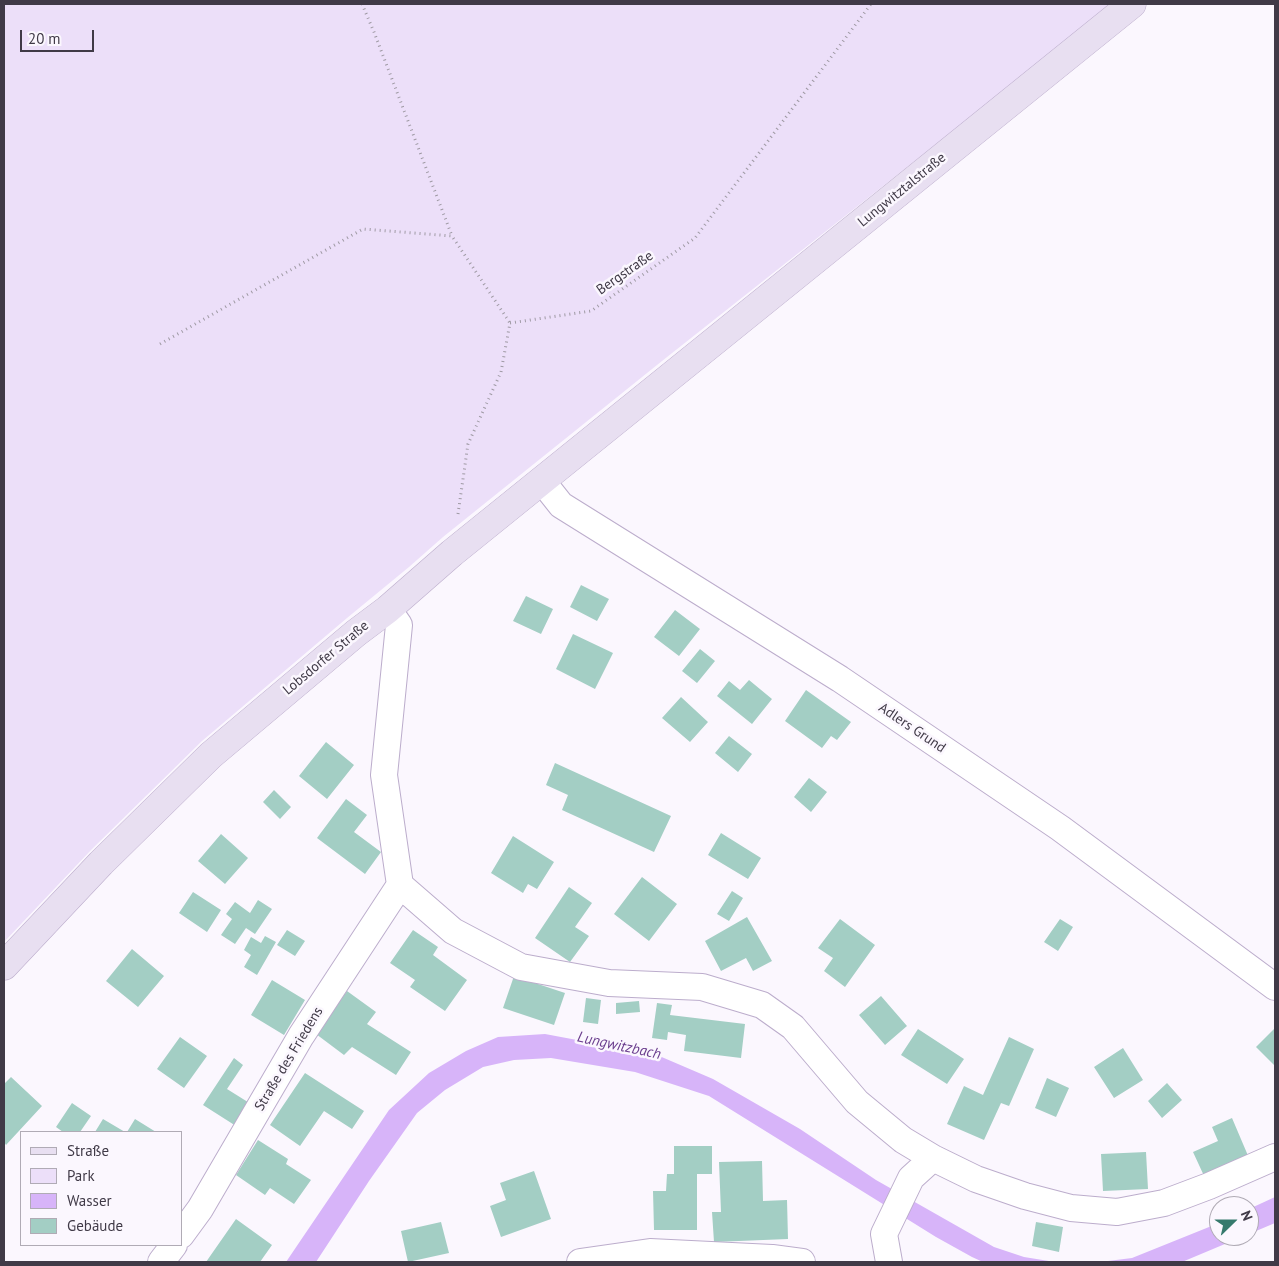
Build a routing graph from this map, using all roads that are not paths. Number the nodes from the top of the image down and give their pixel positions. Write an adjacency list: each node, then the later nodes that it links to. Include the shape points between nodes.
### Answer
1 (1132, 4): 2 (main road, Lungwitztalstraße)
2 (671, 376): 3 (main road, Lobsdorfer Straße)
3 (542, 481): 4 (main road, Lobsdorfer Straße); 7 (street, Adlers Grund, via 561,506 856,690 1060,828)
4 (388, 608): 5 (street, via 399,624 384,775); 6 (main road, Lobsdorfer Straße, via 211,755 101,863)
5 (400, 885): 8 (street, via 453,931 521,967 609,983 702,987 762,1005 793,1027 857,1102 903,1140); 10 (street, Straße des Friedens, via 301,1036 200,1209)
6 (4, 966)
7 (1275, 986)
8 (932, 1158): 9 (street, via 976,1179 1025,1196 1071,1208 1117,1212 1164,1203); 15 (street, via 911,1178 884,1234)
9 (1275, 1158)
10 (182, 1233)
11 (173, 1246): 12 (street)
12 (161, 1262)
13 (580, 1262): 14 (street, via 650,1252)
14 (802, 1262)
15 (889, 1262)

